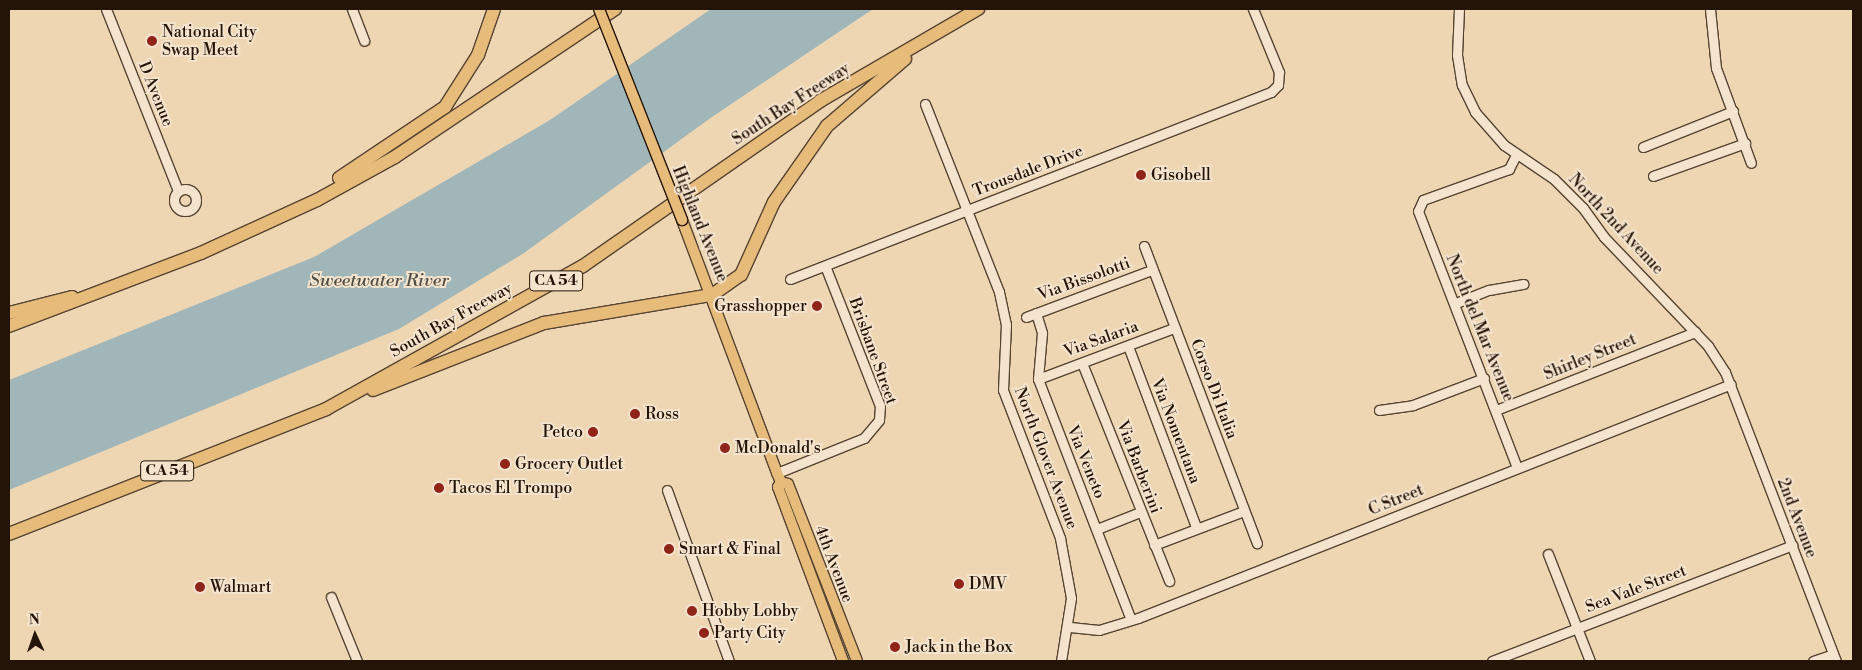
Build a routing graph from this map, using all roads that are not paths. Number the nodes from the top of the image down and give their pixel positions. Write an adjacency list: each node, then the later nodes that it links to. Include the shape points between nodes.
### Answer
1 (106, 9): 19 (street, D Avenue)
2 (352, 9): 11 (street)
3 (494, 9): 21 (highway, via 478,55 444,107 377,156)
4 (599, 9): 28 (main road, Highland Avenue, bridge)
5 (615, 9): 21 (highway, via 395,158)
6 (978, 9): 10 (highway, South Bay Freeway / CA 54)
7 (1254, 9): 20 (street, Trousdale Drive, via 1279,72 1276,88)
8 (1459, 9): 16 (street, North 2nd Avenue, via 1456,33 1462,84 1475,112)
9 (1710, 9): 13 (street, via 1716,68)
10 (936, 34): 28 (highway, via 827,126 774,202 741,274); 41 (highway, South Bay Freeway / CA 54, via 820,101 583,266)
11 (364, 42)
12 (925, 104): 20 (street, North Glover Avenue)
13 (1733, 111): 14 (street); 15 (street)
14 (1745, 143): 17 (street); 18 (street)
15 (1643, 147)
16 (1516, 155): 29 (street, North del Mar Avenue, via 1509,169 1423,200 1418,211); 35 (street, North 2nd Avenue, via 1554,179 1604,237)
17 (1751, 163)
18 (1653, 176)
19 (178, 191)
20 (969, 211): 23 (street, Trousdale Drive); 60 (street, North Glover Avenue, via 1005,313 1002,390 1060,538 1069,574)
21 (242, 235): 27 (highway)
22 (1144, 246): 24 (street, Corso Di Italia)
23 (825, 266): 25 (street, Trousdale Drive); 46 (street, Brisbane Street, via 880,406 879,420 864,438)
24 (1152, 270): 31 (street, Via Bissolotti); 34 (street, Corso Di Italia)
25 (790, 279)
26 (1523, 284): 29 (street, via 1488,290)
27 (97, 294): 30 (highway, via 54,300); 33 (highway)
28 (712, 295): 41 (highway, via 544,323); 44 (main road, Highland Avenue)
29 (1456, 303): 38 (street, North del Mar Avenue)
30 (9, 313)
31 (1036, 313): 32 (street, Via Bissolotti); 39 (street, Via Veneto, via 1042,333)
32 (1026, 317)
33 (9, 326)
34 (1174, 328): 36 (street, Via Salaria); 48 (street, Corso Di Italia)
35 (1695, 332): 40 (street, North 2nd Avenue); 43 (street, Shirley Street)
36 (1128, 346): 37 (street, Via Salaria); 50 (street, Via Nomentana)
37 (1082, 362): 39 (street, Via Salaria); 49 (street, Via Barberini)
38 (1484, 378): 42 (street, via 1413,405); 43 (street, North del Mar Avenue)
39 (1038, 379): 51 (street, Via Veneto)
40 (1731, 384): 45 (street, C Street); 55 (street, 2nd Avenue)
41 (326, 409): 52 (highway, South Bay Freeway / CA 54)
42 (1379, 410)
43 (1496, 410): 45 (street, North del Mar Avenue)
44 (771, 450): 46 (main road, 4th Avenue)
45 (1518, 467): 59 (street, C Street)
46 (779, 478): 65 (main road, 4th Avenue, via 778,487); 66 (main road, 4th Avenue, via 788,484)
47 (667, 490): 64 (street)
48 (1244, 511): 50 (street); 53 (street, Corso Di Italia)
49 (1140, 512): 51 (street); 54 (street, Via Barberini)
50 (1196, 527): 54 (street)
51 (1097, 529): 59 (street, Via Veneto)
52 (9, 534)
53 (1257, 542)
54 (1154, 545): 57 (street, Via Barberini)
55 (1792, 546): 61 (street, Sea Vale Street); 62 (street, 2nd Avenue)
56 (1548, 554): 61 (street)
57 (1169, 581)
58 (331, 597): 63 (street)
59 (1131, 620): 60 (street, C Street, via 1099,630)
60 (1070, 627): 67 (street, North Glover Avenue)
61 (1577, 629): 68 (street, Sea Vale Street); 69 (street)
62 (1835, 657): 70 (street)
63 (357, 661)
64 (730, 661)
65 (843, 661)
66 (858, 661)
67 (1061, 661)
68 (1492, 661)
69 (1590, 661)
70 (1813, 661)

